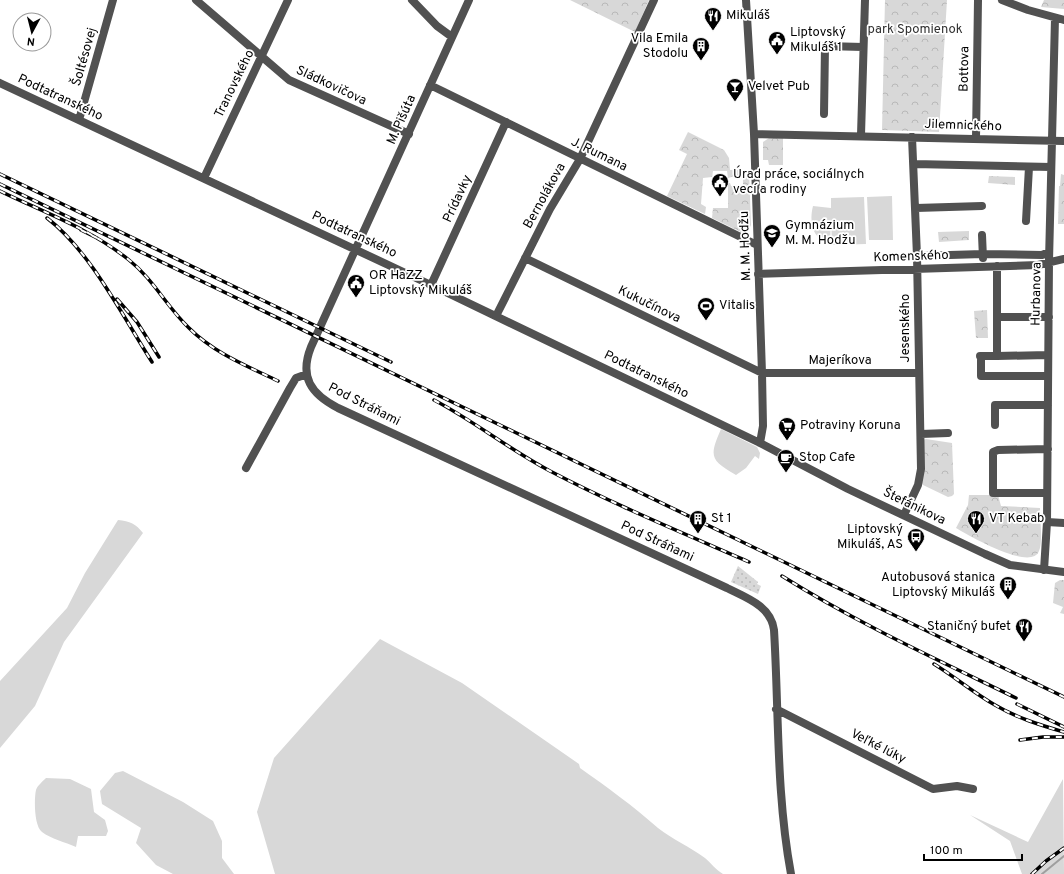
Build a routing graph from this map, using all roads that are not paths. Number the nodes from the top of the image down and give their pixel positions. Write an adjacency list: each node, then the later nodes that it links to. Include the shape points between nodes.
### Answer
1 (113, 0): 19 (street, Šoltésovej)
2 (196, 0): 15 (street, Sládkovičova)
3 (288, 0): 15 (street, Tranovského)
4 (412, 0): 13 (street, via 437,26)
5 (469, 0): 13 (street, M. Pišúta)
6 (654, 0): 28 (street, Bernolákova)
7 (746, 0): 22 (street, M. M. Hodžu)
8 (865, 0): 14 (street)
9 (978, 0): 25 (street, Bottova)
10 (1002, 0): 11 (street)
11 (1055, 18): 12 (street); 26 (street, Hurbanova)
12 (1064, 20)
13 (452, 37): 17 (street, M. Pišúta)
14 (863, 47): 18 (street, via 826,46); 23 (street)
15 (260, 57): 21 (street, Sládkovičova, via 294,83); 32 (street, Tranovského)
16 (0, 83): 19 (street, Podtatranského)
17 (430, 85): 20 (street, J. Rumana); 21 (street, M. Pišúta)
18 (824, 114)
19 (80, 120): 32 (street, Podtatranského)
20 (506, 122): 28 (street, J. Rumana); 49 (street, Prídavky)
21 (409, 134): 38 (street, M. Pišúta)
22 (754, 134): 23 (street, Jilemnického); 37 (street, M. M. Hodžu)
23 (861, 135): 24 (street, Jilemnického)
24 (912, 136): 25 (street, Jilemnického); 29 (street, Jesenského)
25 (976, 138): 26 (street, Jilemnického)
26 (1051, 140): 27 (street, Jilemnického); 31 (street, Hurbanova)
27 (1064, 141)
28 (580, 159): 37 (street, J. Rumana); 42 (street, Bernolákova)
29 (914, 164): 30 (street); 34 (street, Jesenského)
30 (1029, 167): 31 (street); 35 (street)
31 (1051, 167): 39 (street, Hurbanova)
32 (204, 178): 38 (street, Podtatranského)
33 (982, 206): 34 (street)
34 (916, 208): 41 (street, Jesenského)
35 (1026, 221)
36 (982, 235): 40 (street)
37 (757, 245): 48 (street, M. M. Hodžu)
38 (356, 249): 49 (street, Podtatranského); 56 (street, via 308,357)
39 (1049, 252): 40 (street, via 1042,255); 44 (street, Hurbanova)
40 (982, 254): 41 (street); 45 (street)
41 (917, 256): 47 (street, Jesenského)
42 (525, 258): 50 (street, Bernolákova); 57 (street, Kukučínova)
43 (1064, 259): 44 (street, Komenského)
44 (1049, 261): 46 (street, Komenského, via 1038,265); 52 (street, Hurbanova)
45 (983, 266): 46 (street, Komenského); 47 (street, Komenského)
46 (997, 266): 51 (street)
47 (918, 269): 48 (street, Komenského); 55 (street, Jesenského)
48 (758, 274): 57 (street, M. M. Hodžu)
49 (431, 285): 50 (street, Podtatranského)
50 (496, 316): 63 (street, Podtatranského)
51 (997, 317): 52 (street); 54 (street)
52 (1049, 317): 53 (street, Hurbanova)
53 (1048, 355): 54 (street); 58 (street, Hurbanova)
54 (997, 356): 58 (street, via 980,357 981,376)
55 (918, 373): 57 (street, Majeríkova); 62 (street, Jesenského)
56 (307, 374): 65 (street, via 296,378); 72 (street, Pod Stráňami, via 316,393 338,408 712,581 763,608 773,625)
57 (762, 374): 63 (street, M. M. Hodžu, via 763,426)
58 (1048, 376): 59 (street, Hurbanova)
59 (1048, 404): 60 (street, via 995,405); 64 (street, Hurbanova)
60 (995, 425)
61 (948, 433): 62 (street)
62 (921, 434): 67 (street, Jesenského, via 919,481)
63 (760, 443): 67 (street, Štefánikova)
64 (1048, 449): 66 (street, Hurbanova); 66 (street, via 993,452 993,493)
65 (246, 468)
66 (1047, 493): 68 (street, Hurbanova)
67 (904, 515): 70 (street, Štefánikova, via 1003,563)
68 (1047, 522): 69 (street); 70 (street, Hurbanova)
69 (1064, 523)
70 (1044, 570): 71 (street, Štefánikova)
71 (1064, 572)
72 (776, 709): 73 (street, Veľké lúky, via 933,789 957,786); 74 (street, Pod Stráňami, via 780,789)
73 (973, 789)
74 (791, 874)

